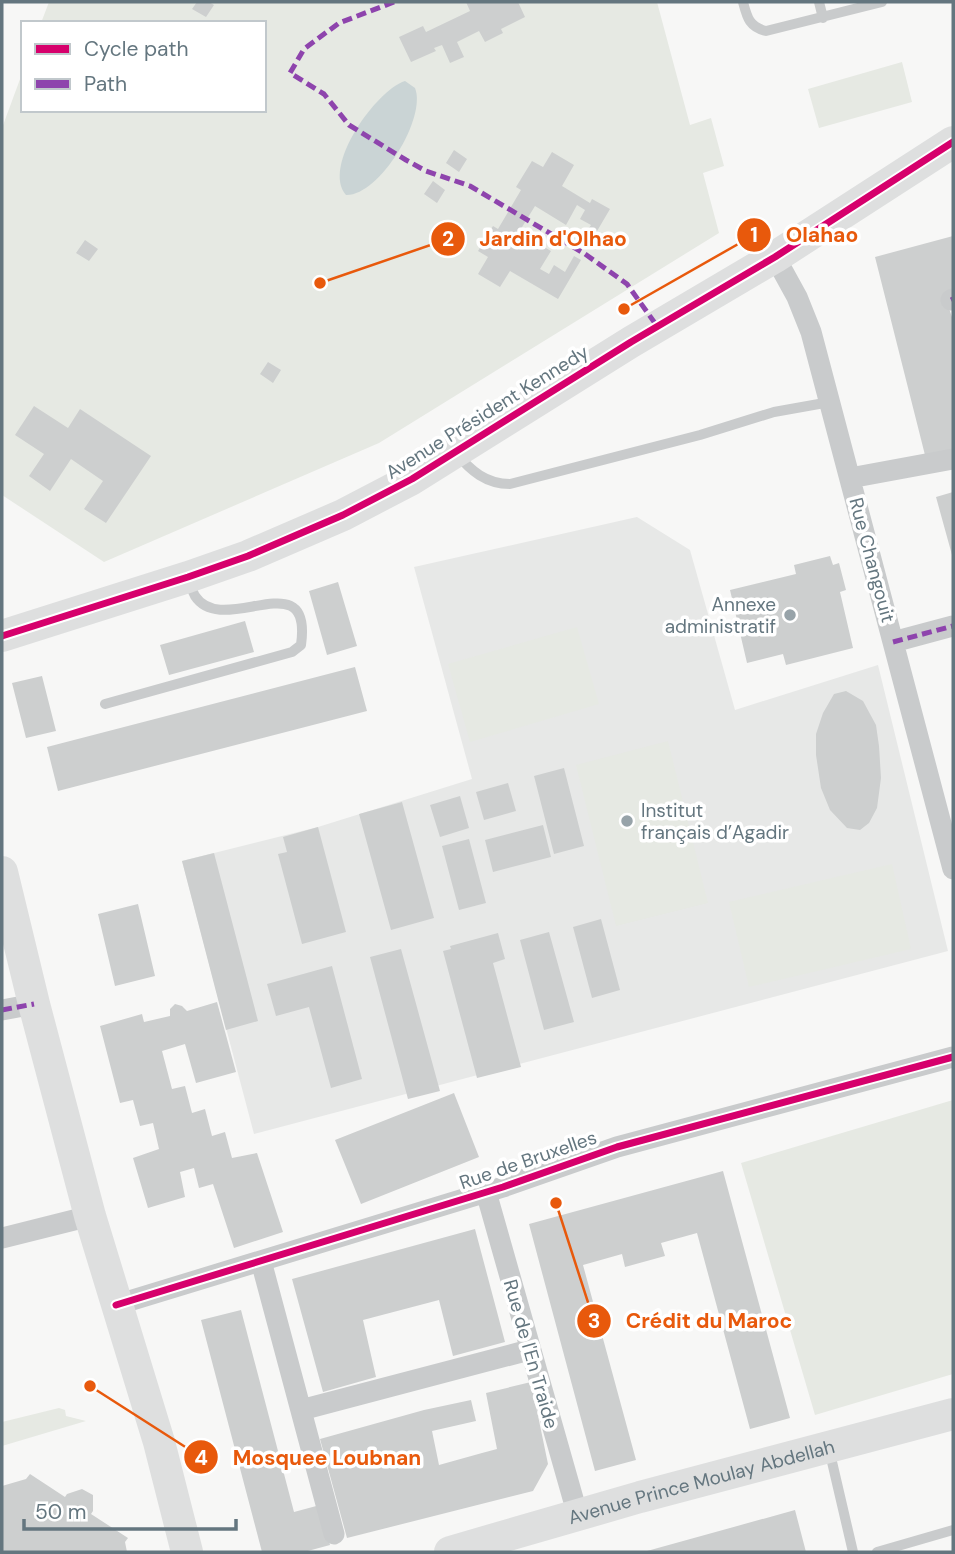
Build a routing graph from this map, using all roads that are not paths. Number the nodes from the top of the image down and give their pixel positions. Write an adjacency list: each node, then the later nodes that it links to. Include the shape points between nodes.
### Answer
1 (743, 2): 4 (lane, via 748,20 766,31)
2 (819, 2): 4 (lane)
3 (882, 2): 4 (lane)
4 (823, 18)
5 (953, 142): 6 (street, Avenue Président Kennedy)
6 (775, 257): 7 (street, Rue Changouit, via 811,332); 8 (street, Avenue Président Kennedy)
7 (830, 402): 8 (lane, via 774,412 510,484 489,483); 10 (street, Rue Changouit)
8 (454, 451): 11 (street, Avenue Président Kennedy, via 343,515)
9 (953, 459): 10 (street)
10 (850, 478): 14 (street, Rue Changouit)
11 (188, 578): 13 (street, Avenue Président Kennedy); 15 (lane, via 195,597 223,611 285,603 301,618 302,645 292,652)
12 (953, 626): 14 (street)
13 (2, 636)
14 (893, 642): 16 (street, Rue Changouit)
15 (105, 704)
16 (953, 869)
17 (2, 872): 18 (street)
18 (34, 1004): 19 (street); 22 (street)
19 (2, 1010)
20 (953, 1057): 21 (street, Rue de Bruxelles, via 617,1147)
21 (486, 1192): 24 (street, Rue de Bruxelles); 26 (street, Rue de l'En Traide)
22 (90, 1216): 23 (street); 25 (street)
23 (2, 1238)
24 (261, 1261): 25 (street, Rue de Bruxelles); 27 (street)
25 (116, 1305): 33 (street)
26 (529, 1350): 27 (street); 30 (street, Rue de l'En Traide)
27 (301, 1410): 32 (street)
28 (953, 1414): 29 (street, Avenue Prince Moulay Abdellah)
29 (829, 1446): 30 (street, Avenue Prince Moulay Abdellah); 35 (lane)
30 (578, 1516): 34 (street, Avenue Prince Moulay Abdellah)
31 (953, 1530): 36 (lane)
32 (334, 1534)
33 (187, 1552)
34 (450, 1552)
35 (853, 1552)
36 (877, 1552)

